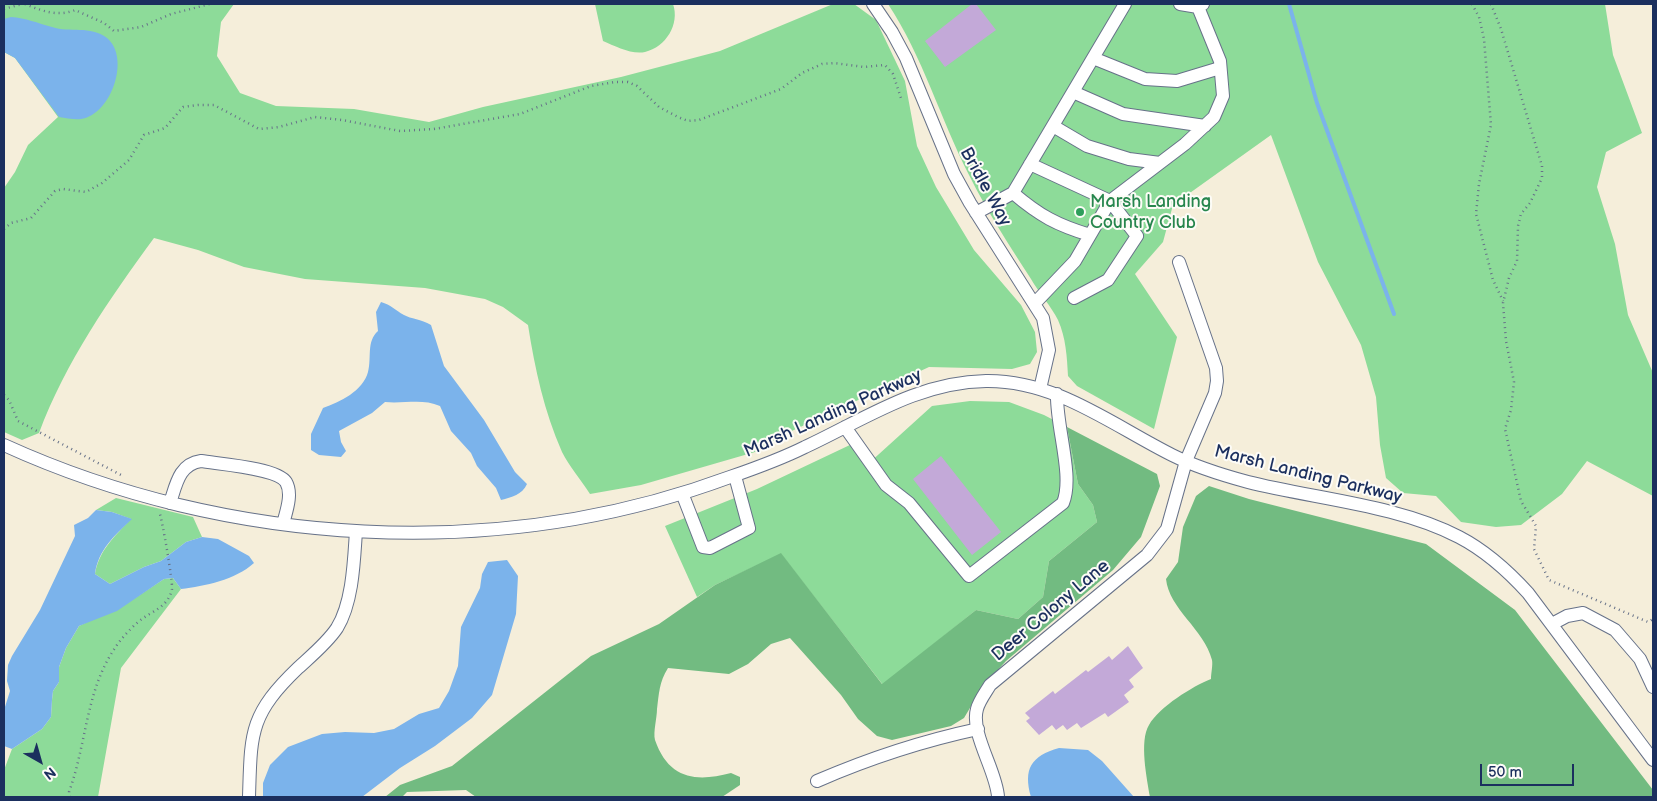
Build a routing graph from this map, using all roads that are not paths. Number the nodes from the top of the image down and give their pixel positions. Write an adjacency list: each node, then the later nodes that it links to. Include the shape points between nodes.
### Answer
1 (873, 4): 14 (street, Bridle Way, via 906,58 954,174)
2 (1125, 4): 5 (street)
3 (1180, 4): 4 (street)
4 (1200, 6): 6 (street)
5 (1093, 58): 6 (street, via 1145,79 1177,81); 7 (street)
6 (1220, 68): 9 (street, via 1223,96 1214,117)
7 (1073, 92): 8 (street); 9 (street, via 1122,114)
8 (1053, 126): 10 (street); 11 (street, via 1088,146 1129,159)
9 (1204, 126): 11 (street)
10 (1030, 164): 12 (street); 13 (street)
11 (1160, 164): 13 (street)
12 (1013, 193): 14 (street); 15 (street, via 1059,226)
13 (1110, 201): 15 (street); 17 (street, via 1137,236 1108,280)
14 (976, 213): 18 (street, Bridle Way)
15 (1090, 235): 18 (street, via 1075,261)
16 (1179, 262): 23 (street, Deer Colony Lane, via 1216,368 1217,380 1215,393)
17 (1074, 298)
18 (1035, 303): 19 (street, Bridle Way, via 1048,336 1047,364)
19 (1040, 389): 20 (street, Marsh Landing Parkway); 21 (street, Marsh Landing Parkway, via 1000,382 959,383 909,396)
20 (1057, 394): 21 (street, via 1068,486 1063,503 969,576 909,503 886,485); 23 (street, Marsh Landing Parkway)
21 (845, 427): 24 (street, Marsh Landing Parkway, via 807,447)
22 (4, 445): 26 (street, Marsh Landing Parkway)
23 (1186, 461): 29 (street, Marsh Landing Parkway, via 1249,482 1432,525 1469,543 1508,572); 31 (street, Deer Colony Lane, via 1167,529 1152,548 990,685 976,710)
24 (735, 476): 25 (street, Marsh Landing Parkway); 25 (street, via 749,528 710,548 703,547)
25 (682, 493): 28 (street, Marsh Landing Parkway, via 610,512 518,527 443,532)
26 (164, 507): 27 (street, Marsh Landing Parkway); 27 (street, via 182,471 193,462 201,461 274,474 286,483 289,497)
27 (283, 524): 28 (street, Marsh Landing Parkway)
28 (356, 531): 34 (street, via 353,572 338,627 278,686 256,724 250,746)
29 (1552, 624): 30 (street, via 1575,613 1583,613 1615,630 1640,659); 32 (street, Marsh Landing Parkway)
30 (1653, 687)
31 (978, 729): 33 (street, via 907,746); 35 (street, Deer Colony Lane)
32 (1653, 760)
33 (817, 781)
34 (249, 797)
35 (998, 797)

